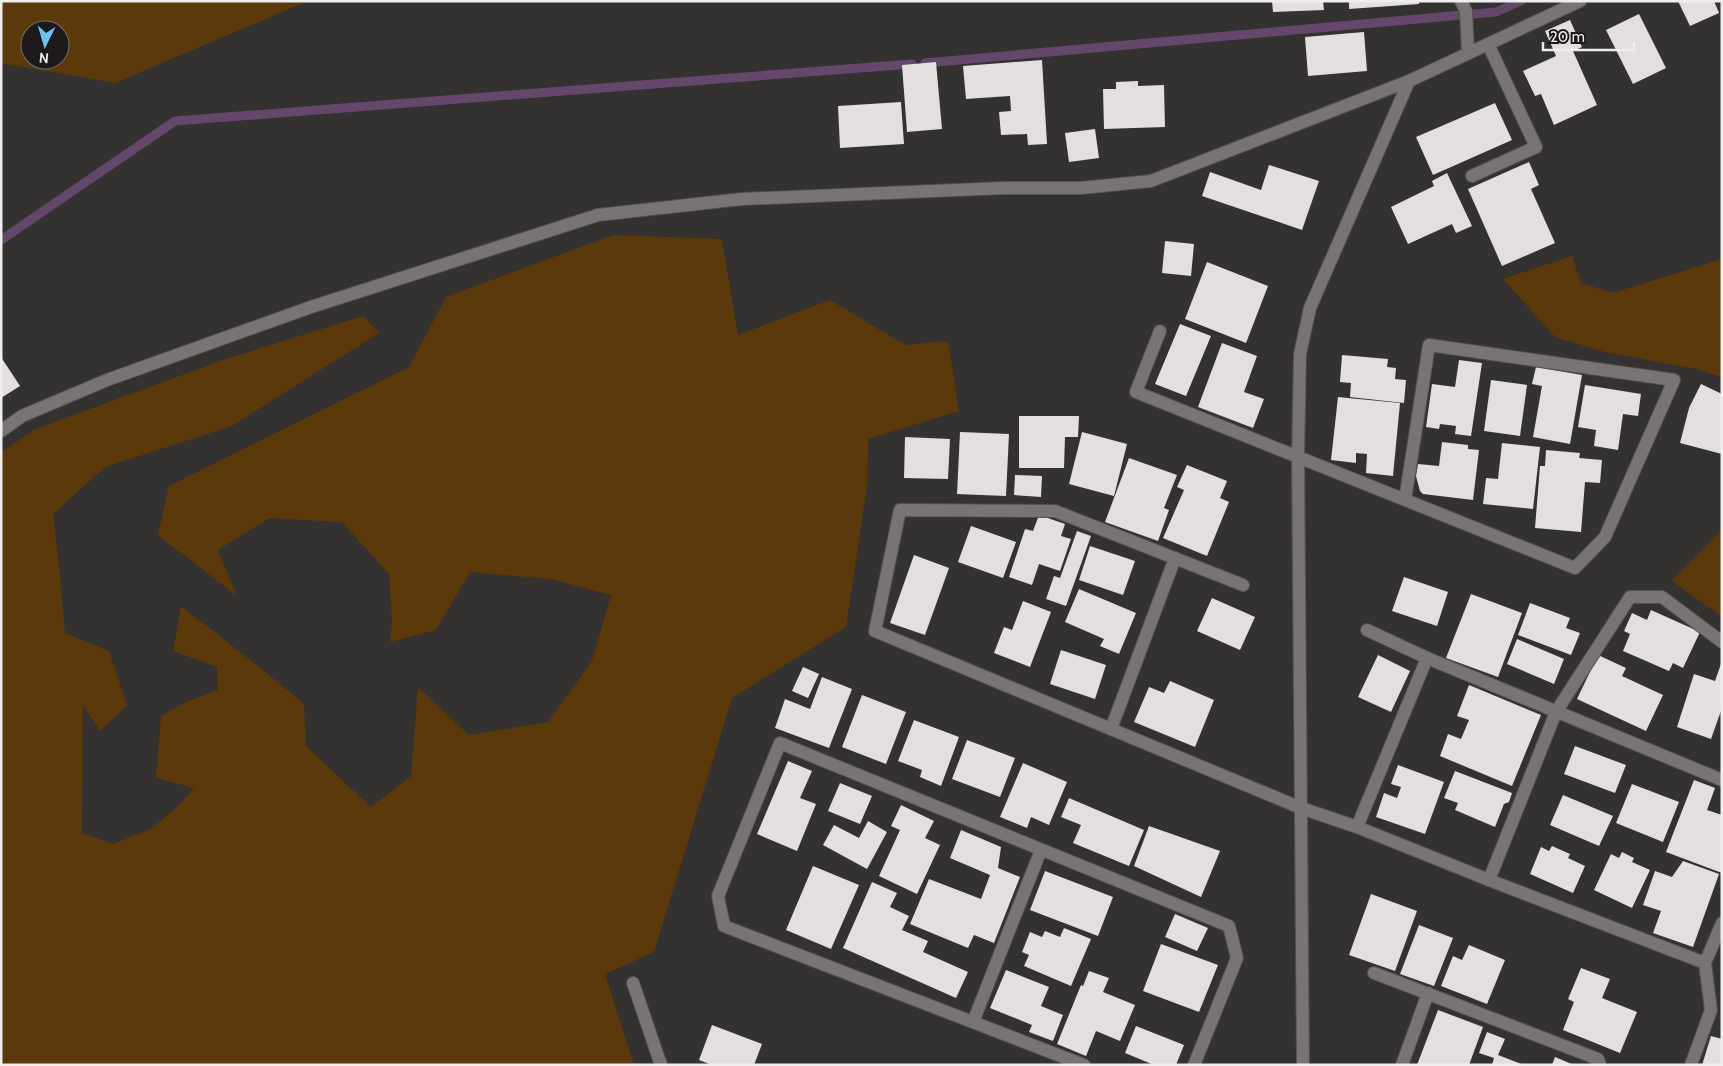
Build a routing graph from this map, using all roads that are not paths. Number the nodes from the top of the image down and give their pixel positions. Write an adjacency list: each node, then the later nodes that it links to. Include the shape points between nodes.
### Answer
1 (1580, 1): 3 (street)
2 (1465, 12): 4 (street)
3 (1488, 44): 4 (street); 6 (street, via 1536,147)
4 (1468, 53): 5 (street)
5 (1409, 81): 8 (street, via 1151,181 1080,188 1003,188 742,199 598,215 311,307 107,380 22,416); 9 (street, via 1310,308 1300,354)
6 (1472, 176)
7 (1160, 331): 9 (street, via 1136,392)
8 (1, 431)
9 (1298, 456): 10 (street); 19 (street)
10 (1405, 500): 10 (street, via 1575,568 1605,538 1674,380 1429,345)
11 (1176, 558): 12 (street); 17 (street); 17 (street, via 1055,511 900,510 876,631)
12 (1243, 585)
13 (1367, 630): 15 (street)
14 (1722, 642): 16 (street, via 1662,597 1630,597)
15 (1427, 658): 16 (street); 20 (street)
16 (1556, 712): 18 (street); 22 (street)
17 (1111, 729): 19 (street)
18 (1722, 780)
19 (1301, 808): 20 (street); 32 (street)
20 (1356, 827): 22 (street)
21 (1041, 850): 28 (street); 28 (street, via 780,743 718,896 724,926); 31 (street, via 1229,926 1236,958)
22 (1489, 880): 24 (street)
23 (1722, 923): 24 (street)
24 (1705, 963): 35 (street, via 1711,1010)
25 (1374, 972): 27 (street)
26 (633, 983): 29 (street)
27 (1428, 993): 33 (street); 34 (street, via 1598,1059)
28 (974, 1022): 30 (street)
29 (661, 1065)
30 (1084, 1065)
31 (1194, 1065)
32 (1303, 1065)
33 (1402, 1065)
34 (1600, 1065)
35 (1691, 1065)

